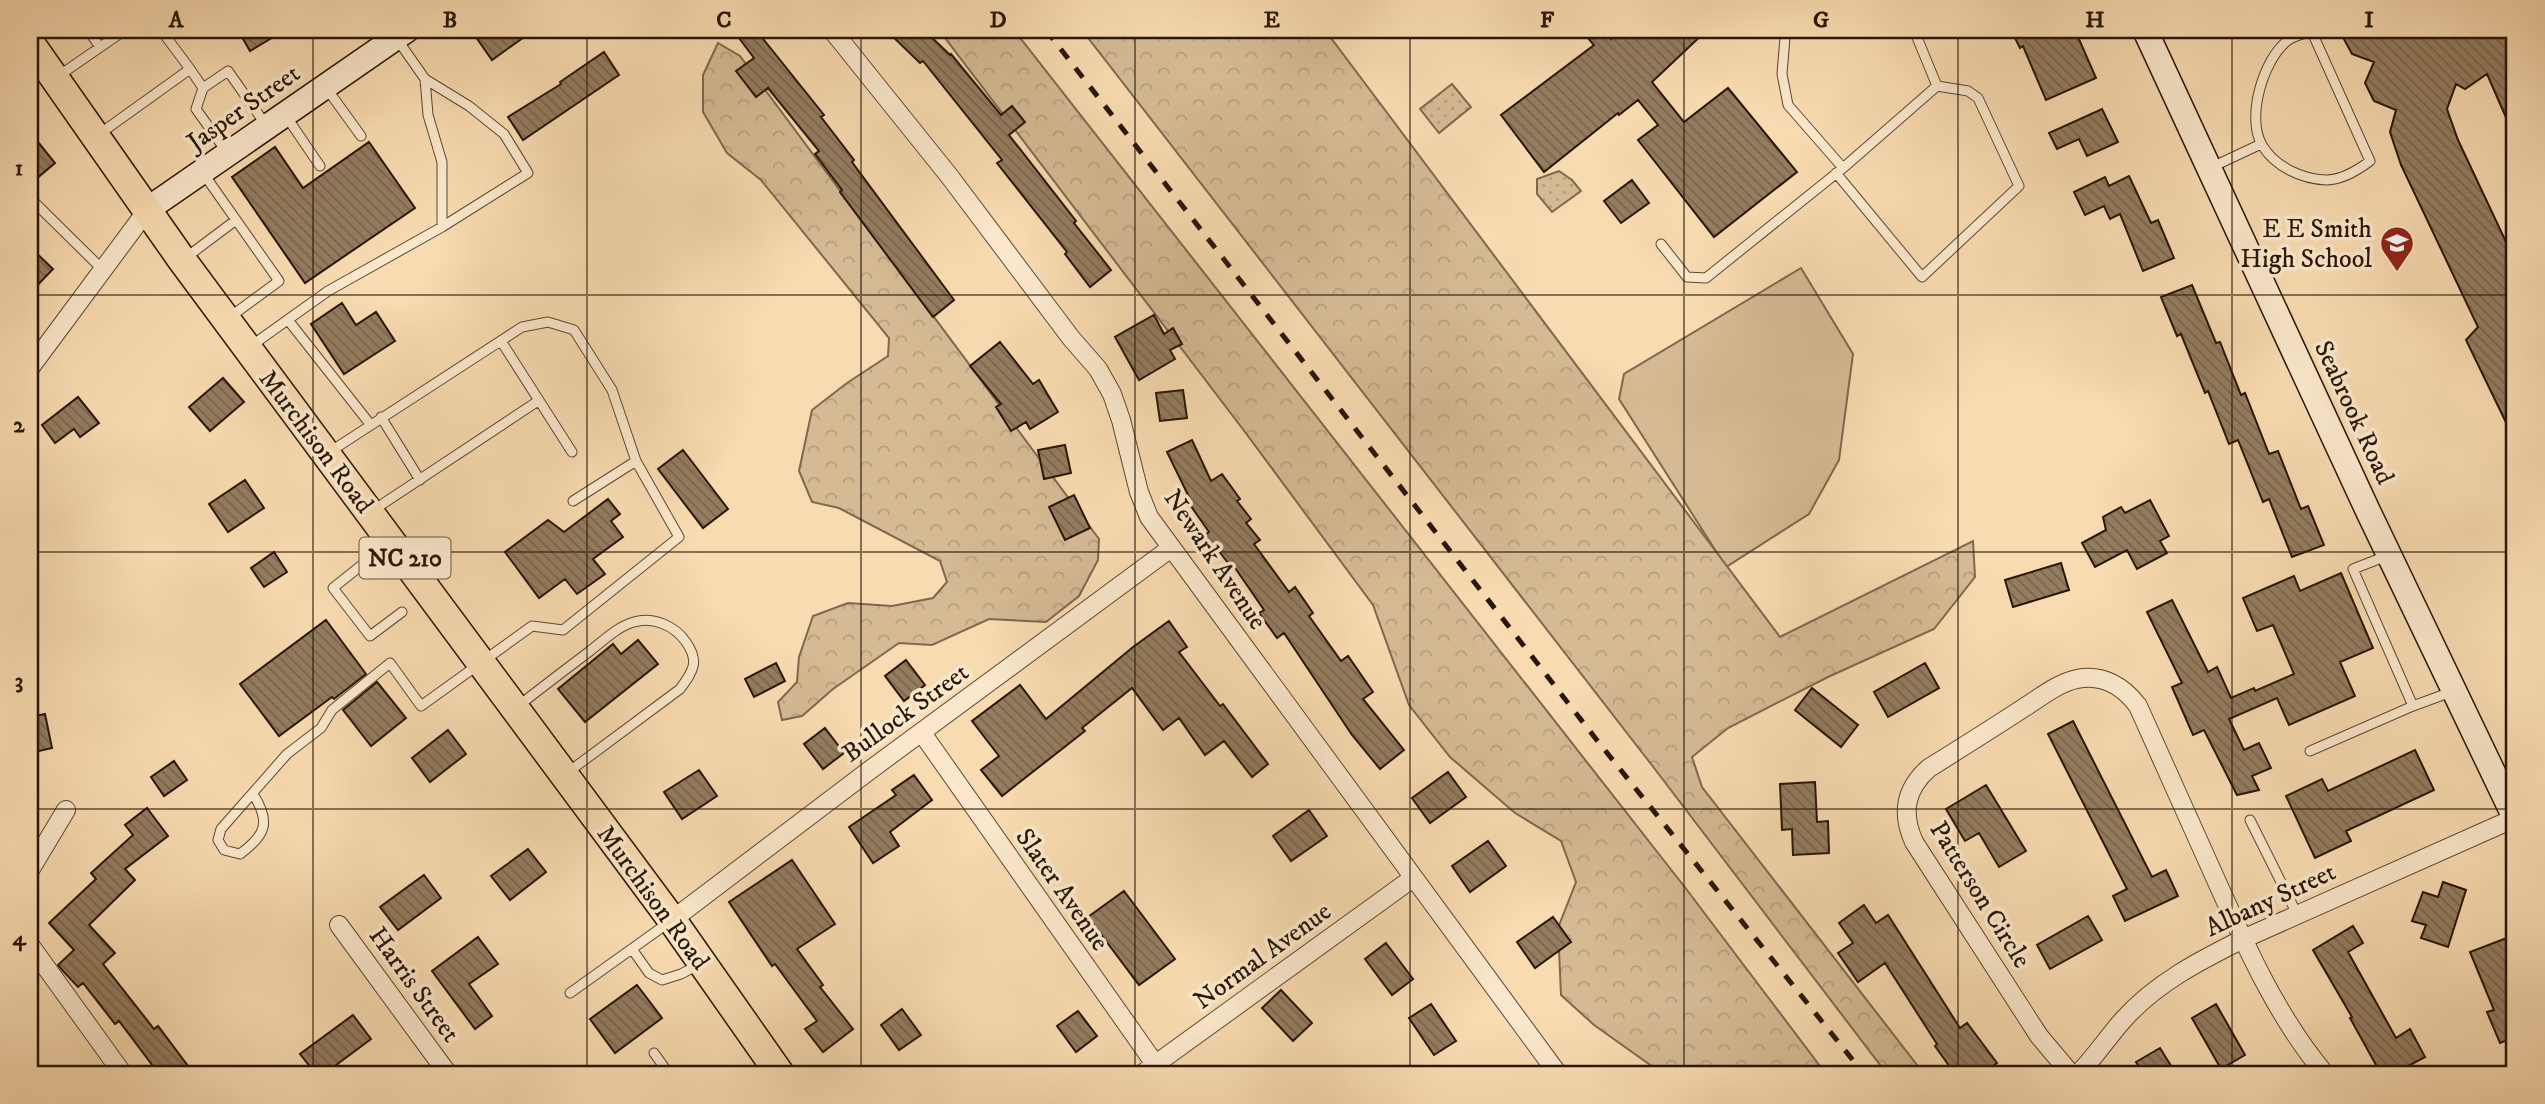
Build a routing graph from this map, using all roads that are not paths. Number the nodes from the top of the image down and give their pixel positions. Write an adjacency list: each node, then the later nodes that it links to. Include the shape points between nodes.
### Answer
1 (88, 30): 11 (lane)
2 (161, 30): 12 (lane)
3 (832, 30): 49 (street, Newark Avenue, via 1098,369 1121,420 1149,517)
4 (1789, 30): 25 (lane, via 1782,74 1788,105)
5 (1914, 30): 15 (lane)
6 (2312, 30): 21 (lane, via 2289,39 2274,54 2255,113); 21 (lane, via 2370,161 2355,172 2328,180 2296,174 2278,164)
7 (121, 31): 11 (lane)
8 (2150, 33): 24 (street, Seabrook Road)
9 (401, 34): 14 (lane); 16 (street, Jasper Street)
10 (30, 43): 13 (main road, Murchison Road / NC 210)
11 (100, 47): 13 (lane)
12 (190, 69): 17 (lane); 19 (lane)
13 (55, 78): 19 (main road, Murchison Road / NC 210)
14 (425, 79): 30 (lane, via 428,115 442,162); 30 (lane, via 504,134 528,173)
15 (1937, 86): 25 (lane); 25 (lane, via 1968,91 1978,98 2019,186 1922,277)
16 (325, 87): 18 (street, Jasper Street); 20 (lane)
17 (203, 88): 18 (lane, via 228,71); 22 (lane, via 196,108)
18 (276, 120): 22 (street, Jasper Street); 23 (lane)
19 (96, 136): 28 (main road, Murchison Road / NC 210)
20 (361, 136)
21 (2261, 144): 24 (lane)
22 (228, 154): 26 (street, Jasper Street)
23 (320, 166)
24 (2209, 168): 50 (street, Seabrook Road)
25 (1840, 171): 31 (lane, via 1706,278 1687,277)
26 (202, 172): 28 (street, Jasper Street); 29 (lane)
27 (30, 198): 33 (lane)
28 (148, 209): 32 (main road, Murchison Road / NC 210); 33 (street)
29 (236, 220): 32 (lane); 34 (lane, via 279,281)
30 (442, 227): 35 (lane, via 328,291)
31 (1661, 244)
32 (182, 260): 34 (main road, Murchison Road / NC 210)
33 (103, 270): 38 (street)
34 (226, 320): 37 (main road, Murchison Road / NC 210)
35 (288, 320): 37 (lane); 41 (lane)
36 (501, 341): 39 (lane); 40 (lane); 44 (lane, via 522,327 548,322 574,330 612,390)
37 (247, 349): 43 (main road, Murchison Road / NC 210)
38 (30, 368)
39 (538, 401): 42 (lane); 45 (lane)
40 (381, 417): 41 (lane); 45 (lane)
41 (370, 424): 43 (lane)
42 (572, 453)
43 (326, 454): 47 (main road, Murchison Road / NC 210)
44 (636, 461): 46 (lane); 52 (lane, via 679,537 563,630 532,626)
45 (420, 480): 47 (lane)
46 (573, 501)
47 (370, 512): 48 (main road, Murchison Road / NC 210)
48 (393, 541): 51 (lane, via 332,588 370,636); 52 (main road, Murchison Road / NC 210)
49 (1171, 548): 56 (street, Bullock Street); 64 (street, Newark Avenue)
50 (2389, 555): 53 (street, Seabrook Road); 54 (lane, via 2353,569)
51 (402, 612)
52 (482, 662): 55 (main road, Murchison Road / NC 210); 59 (lane, via 421,706 390,663 332,710 321,728 287,754)
53 (2454, 690): 54 (lane); 61 (street, Seabrook Road)
54 (2413, 706): 57 (lane)
55 (515, 708): 58 (main road, Murchison Road / NC 210); 58 (lane, via 634,622 655,621 672,627 684,639 694,655 693,671 680,689)
56 (922, 733): 66 (street, Bullock Street); 74 (street, Slater Avenue)
57 (2310, 751)
58 (565, 774): 66 (main road, Murchison Road / NC 210)
59 (253, 794): 59 (lane, via 220,829 218,840 224,850 240,854 258,839 265,818)
60 (66, 810): 63 (street)
61 (2515, 818): 65 (street, Albany Street)
62 (2250, 820): 65 (lane)
63 (30, 870)
64 (1413, 878): 74 (street, Normal Avenue); 79 (street, Newark Avenue)
65 (2298, 914): 68 (street, Albany Street)
66 (672, 920): 70 (lane); 71 (main road, Murchison Road / NC 210)
67 (340, 925): 76 (street, Harris Street)
68 (2243, 939): 80 (street, Patterson Circle, via 2138,706 2118,687 2092,678 2065,682 1929,768 1918,777 1906,802 1905,816 1914,842 2039,1036); 81 (street, Albany Street, via 2164,983 2123,1020); 82 (street, Patterson Circle, via 2306,1052)
69 (30, 945): 75 (street)
70 (632, 949): 71 (lane, via 649,973 662,980); 72 (lane)
71 (702, 963): 78 (main road, Murchison Road / NC 210)
72 (570, 993)
73 (654, 1053): 77 (lane)
74 (1153, 1071)
75 (123, 1074)
76 (448, 1074)
77 (669, 1074)
78 (780, 1074)
79 (1558, 1074)
80 (2071, 1074)
81 (2078, 1074)
82 (2325, 1074)

